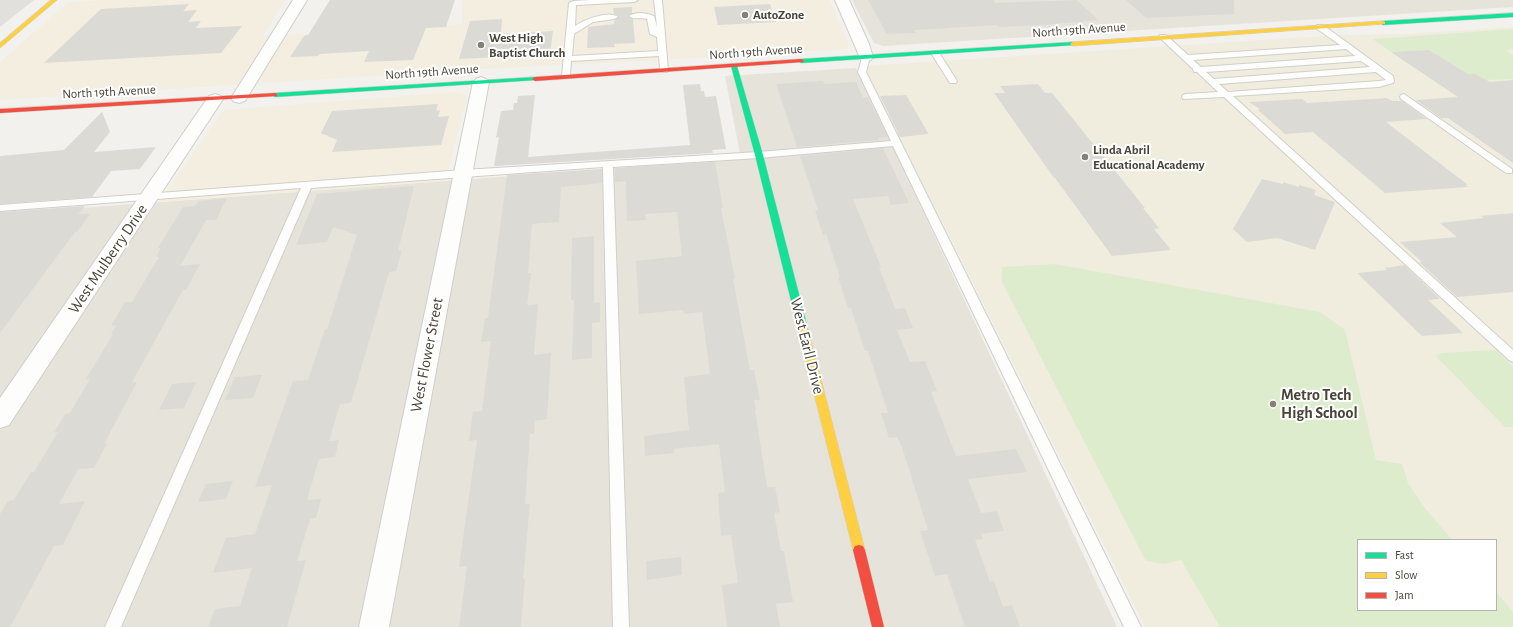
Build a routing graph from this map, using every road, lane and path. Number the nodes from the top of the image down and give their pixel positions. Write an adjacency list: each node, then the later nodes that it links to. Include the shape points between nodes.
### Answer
1 (54, 0): 13 (main road)
2 (300, 0): 30 (street)
3 (634, 0): 10 (lane, via 573,3)
4 (658, 0): 11 (lane)
5 (842, 0): 17 (street)
6 (1513, 15): 9 (main road, North 19th Avenue)
7 (633, 16): 11 (lane, via 644,15 651,18 654,34)
8 (614, 17): 10 (lane, via 586,21)
9 (1320, 27): 12 (main road, North 19th Avenue); 14 (lane)
10 (570, 33): 19 (lane)
11 (662, 36): 16 (lane)
12 (1163, 37): 15 (main road, North 19th Avenue); 25 (lane)
13 (0, 46)
14 (1350, 49): 18 (lane); 25 (lane)
15 (935, 52): 17 (main road, North 19th Avenue); 26 (lane)
16 (663, 53): 19 (lane); 23 (lane)
17 (866, 58): 21 (main road, North 19th Avenue); 33 (lane, via 862,72)
18 (1362, 58): 20 (lane); 25 (lane)
19 (568, 59): 24 (lane)
20 (1370, 63): 22 (lane); 25 (lane)
21 (734, 66): 23 (main road, North 19th Avenue); 34 (main road, West Earll Drive)
22 (1378, 69): 25 (lane); 25 (lane, via 1386,75)
23 (664, 70): 24 (main road, North 19th Avenue)
24 (566, 76): 27 (main road, North 19th Avenue)
25 (1204, 76): 28 (lane); 41 (lane)
26 (953, 81)
27 (481, 82): 30 (main road, North 19th Avenue); 37 (street, West Flower Street)
28 (1186, 97)
29 (1404, 97): 36 (lane)
30 (239, 98): 31 (main road, North 19th Avenue)
31 (215, 99): 32 (main road, North 19th Avenue); 39 (street, West Mulberry Drive)
32 (0, 112)
33 (897, 143): 34 (lane); 47 (lane)
34 (759, 155): 35 (lane); 46 (main road, West Earll Drive)
35 (608, 163): 37 (lane); 45 (lane)
36 (1509, 171)
37 (462, 172): 38 (lane); 44 (street, West Flower Street)
38 (307, 185): 39 (lane); 43 (lane)
39 (150, 196): 40 (lane); 42 (street, West Mulberry Drive)
40 (0, 208)
41 (1513, 357)
42 (0, 418)
43 (113, 627)
44 (374, 627)
45 (621, 627)
46 (878, 627)
47 (1133, 627)

